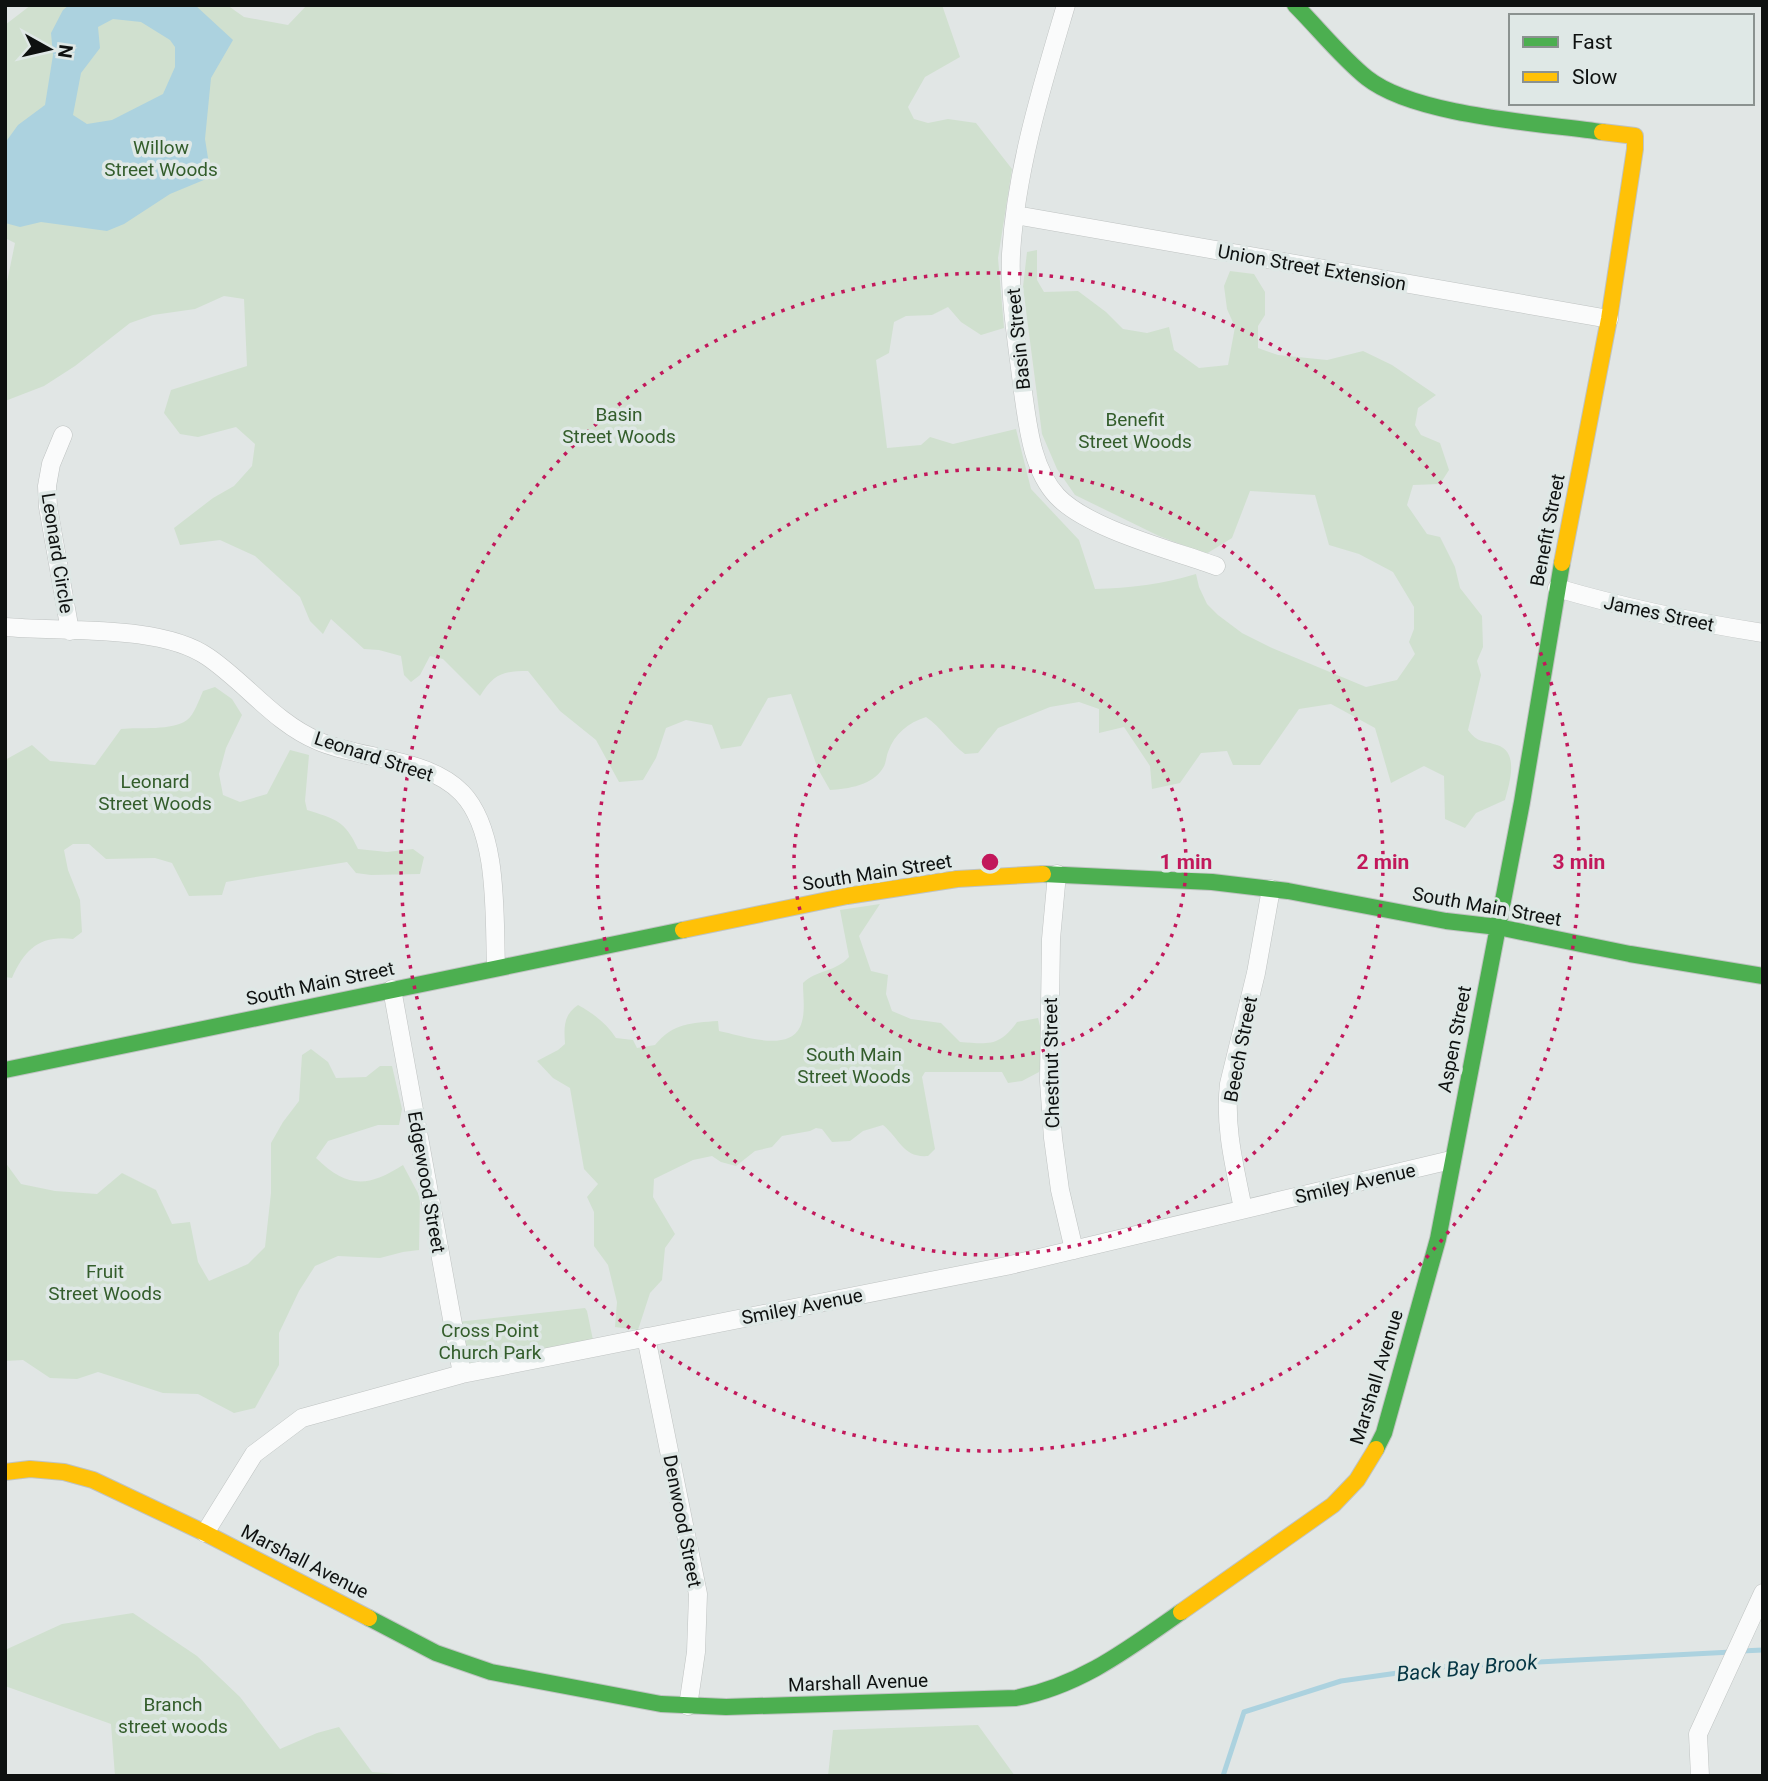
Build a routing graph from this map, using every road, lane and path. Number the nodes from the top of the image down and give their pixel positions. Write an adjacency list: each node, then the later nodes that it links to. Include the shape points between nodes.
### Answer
1 (1066, 5): 3 (street, Basin Street, via 1033,122)
2 (1295, 5): 4 (street, Benefit Street, via 1368,79 1406,99 1465,113 1635,136)
3 (1016, 215): 4 (street, Union Street Extension); 6 (street, Basin Street, via 1011,255 1013,297 1027,420 1041,475 1076,512)
4 (1609, 319): 7 (street, Benefit Street)
5 (63, 435): 9 (street, Leonard Circle, via 47,486)
6 (1216, 566)
7 (1557, 588): 10 (street, James Street, via 1609,604); 13 (street, Benefit Street)
8 (5, 627): 9 (street, Leonard Street)
9 (70, 631): 14 (street, Leonard Street, via 156,637 183,644 208,657 264,706 317,741 424,770 462,793 475,811 491,867)
10 (1763, 633)
11 (1057, 874): 12 (street, South Main Street); 14 (street, South Main Street, via 957,879 858,894); 20 (street, Chestnut Street, via 1049,1081 1058,1177)
12 (1270, 889): 13 (street, South Main Street); 19 (street, Beech Street, via 1227,1102)
13 (1498, 927): 15 (street, South Main Street); 18 (street, Aspen Street)
14 (496, 967): 16 (street, South Main Street)
15 (1763, 976)
16 (392, 989): 17 (street, South Main Street); 22 (street, Edgewood Street)
17 (5, 1070)
18 (1451, 1160): 19 (street, Smiley Avenue); 26 (street, Marshall Avenue, via 1438,1239 1384,1433 1358,1482 1333,1505 1111,1661 1062,1688 989,1699)
19 (1243, 1209): 20 (street, Smiley Avenue)
20 (1074, 1250): 21 (street, Smiley Avenue)
21 (646, 1337): 22 (street, Smiley Avenue); 26 (street, Denwood Street, via 698,1594)
22 (462, 1374): 24 (street, Smiley Avenue, via 302,1418 254,1454)
23 (5, 1472): 24 (street, Marshall Avenue, via 30,1469 93,1479)
24 (205, 1533): 26 (street, Marshall Avenue, via 462,1664)
25 (1763, 1593): 27 (street, via 1698,1734)
26 (688, 1706)
27 (1700, 1776)

